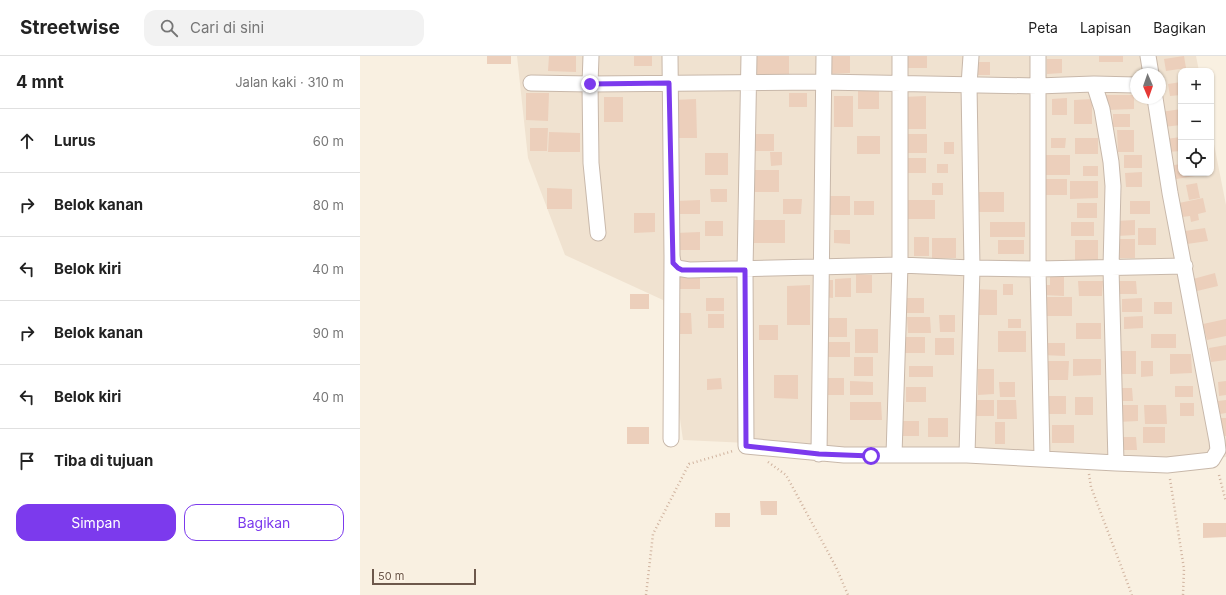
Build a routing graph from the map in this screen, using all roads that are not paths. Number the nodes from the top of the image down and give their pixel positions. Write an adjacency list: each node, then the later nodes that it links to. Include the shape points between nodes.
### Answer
1 (591, 56): 14 (street)
2 (670, 56): 12 (street)
3 (749, 56): 15 (street)
4 (824, 56): 10 (street)
5 (900, 56): 13 (street)
6 (971, 56): 17 (street)
7 (1038, 56): 19 (street)
8 (1148, 56): 9 (street)
9 (1150, 68)
10 (823, 82): 13 (street); 15 (street); 25 (street)
11 (530, 83): 14 (street)
12 (669, 83): 14 (street); 15 (street); 22 (street)
13 (899, 83): 17 (street); 23 (street)
14 (590, 84): 21 (street, via 591,163)
15 (749, 84): 29 (street)
16 (1094, 84): 18 (street); 19 (street); 27 (street, via 1102,109 1111,162)
17 (969, 85): 19 (street); 26 (street)
18 (1130, 85)
19 (1037, 86): 28 (street)
20 (1156, 104): 24 (street)
21 (598, 232)
22 (672, 256): 29 (street, via 673,263 682,270); 30 (street)
23 (900, 265): 25 (street); 26 (street); 32 (street)
24 (1185, 266): 27 (street); 35 (street, via 1218,450 1212,460 1167,465)
25 (820, 267): 29 (street); 31 (street)
26 (972, 268): 28 (street); 33 (street)
27 (1111, 268): 28 (street); 35 (street)
28 (1038, 269): 34 (street)
29 (745, 270): 31 (street, via 746,446)
30 (671, 439)
31 (819, 454): 32 (street)
32 (894, 455): 33 (street)
33 (967, 455): 34 (street)
34 (1042, 458): 35 (street)
35 (1116, 463)

